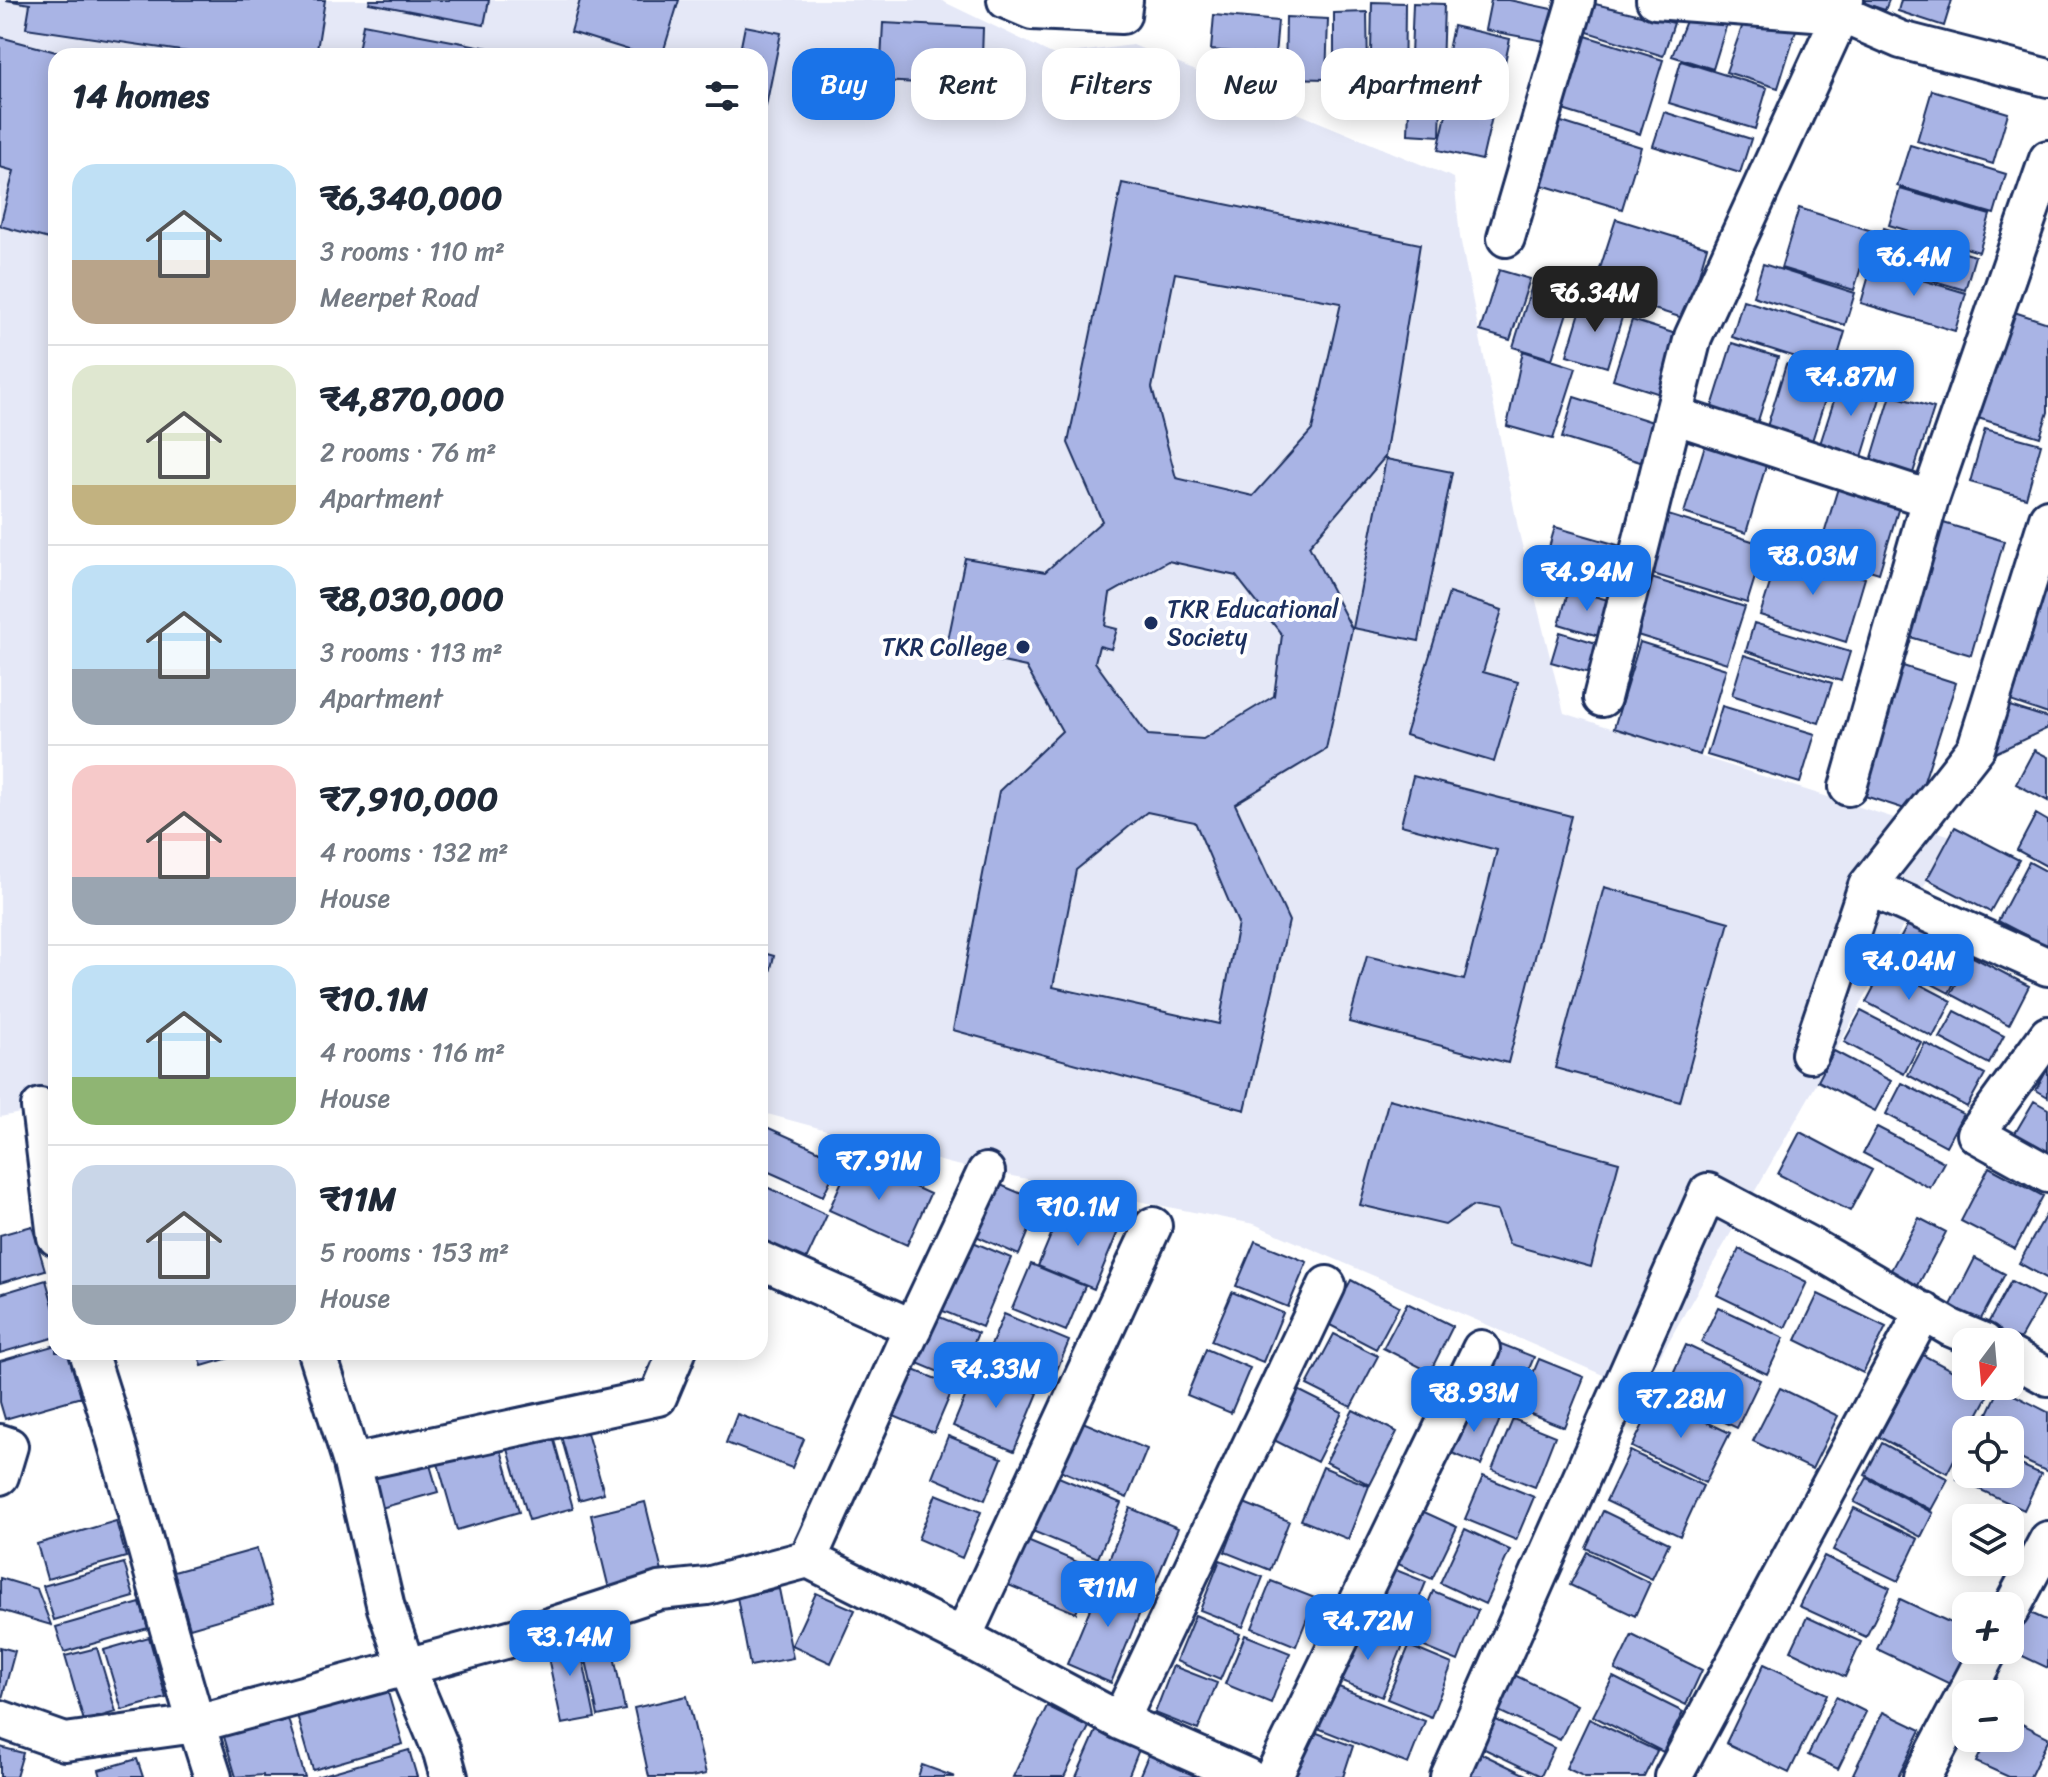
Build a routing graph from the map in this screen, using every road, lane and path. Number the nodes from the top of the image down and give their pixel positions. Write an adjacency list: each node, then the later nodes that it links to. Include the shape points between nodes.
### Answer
1 (1006, 0): 2 (street, via 1032,11 1122,15)
2 (1124, 0)
3 (1576, 0): 8 (street)
4 (1655, 0): 5 (street)
5 (1843, 7): 6 (street, via 1901,40); 9 (street, via 1693,337)
6 (2048, 78)
7 (2048, 159): 10 (street)
8 (1506, 238)
9 (1673, 415): 10 (street); 12 (street)
10 (1930, 499): 13 (street)
11 (2048, 518): 14 (street, via 1976,748)
12 (1602, 698)
13 (1848, 787)
14 (1867, 886): 15 (street); 17 (street)
15 (2048, 967)
16 (2048, 1035): 21 (street, via 1976,1134)
17 (1810, 1054)
18 (40, 1107): 19 (street)
19 (48, 1172)
20 (986, 1172): 26 (street)
21 (2048, 1174)
22 (1153, 1226): 40 (street)
23 (768, 1264): 26 (street)
24 (1327, 1285): 44 (street)
25 (1924, 1311): 27 (street); 50 (street, via 1708,1192); 51 (street)
26 (913, 1328): 38 (street)
27 (1952, 1328)
28 (1481, 1349): 49 (street)
29 (91, 1360): 45 (street)
30 (320, 1360): 35 (street)
31 (674, 1360): 35 (street, via 658,1397)
32 (2024, 1362): 33 (street)
33 (2046, 1371)
34 (0, 1443): 36 (street, via 9,1446)
35 (352, 1463): 42 (street, via 386,1608)
36 (0, 1476)
37 (2048, 1540): 39 (street)
38 (808, 1559): 40 (street); 42 (street, via 707,1586 659,1591)
39 (2020, 1592)
40 (963, 1637): 44 (street)
41 (1982, 1664): 52 (street)
42 (406, 1666): 45 (street); 47 (street)
43 (0, 1719): 45 (street, via 65,1742)
44 (1120, 1721): 48 (street)
45 (196, 1724): 46 (street)
46 (213, 1777)
47 (449, 1777)
48 (1247, 1777)
49 (1273, 1777)
50 (1449, 1777)
51 (1673, 1777)
52 (1922, 1777)

